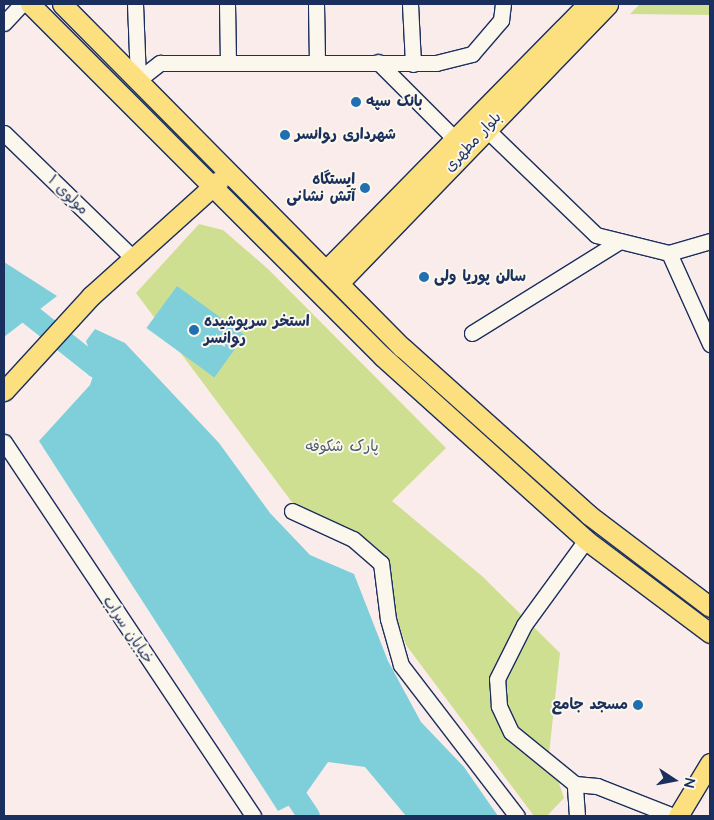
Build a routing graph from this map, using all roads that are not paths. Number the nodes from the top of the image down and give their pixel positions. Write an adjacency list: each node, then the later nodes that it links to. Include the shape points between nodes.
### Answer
1 (22, 4): 11 (street)
2 (30, 4): 21 (main road)
3 (62, 4): 16 (main road)
4 (135, 4): 16 (street)
5 (227, 4): 12 (street)
6 (316, 4): 14 (street)
7 (410, 4): 15 (street)
8 (503, 4): 15 (street, via 500,20 472,54)
9 (587, 4): 19 (main road, بلوار مطهری)
10 (608, 4): 17 (main road, بلوار مطهری)
11 (4, 23)
12 (228, 61): 14 (street); 16 (street, via 160,63)
13 (378, 62): 14 (street); 15 (street); 19 (street)
14 (317, 63)
15 (413, 64)
16 (138, 80): 20 (main road)
17 (485, 128): 23 (street, via 596,235); 26 (main road, بلوار مطهری)
18 (4, 133): 25 (street, مولوی ۱)
19 (454, 138): 26 (main road, بلوار مطهری)
20 (230, 171): 21 (main road); 26 (main road)
21 (212, 188): 25 (main road); 31 (main road)
22 (710, 241): 24 (street)
23 (620, 242): 24 (street); 27 (street)
24 (669, 253): 28 (street)
25 (132, 257): 30 (main road)
26 (334, 276): 29 (main road)
27 (472, 333)
28 (710, 344)
29 (437, 378): 31 (main road); 35 (main road, via 589,515)
30 (4, 391)
31 (422, 393): 34 (main road)
32 (4, 442): 39 (street, خیابان سراب)
33 (292, 511): 40 (street, via 353,538 381,562 388,619 401,665)
34 (586, 540): 36 (main road); 38 (street, via 524,626 497,680 499,706 511,732)
35 (710, 607)
36 (710, 633)
37 (710, 763): 43 (main road)
38 (575, 784): 41 (street); 42 (street, via 597,786)
39 (253, 816)
40 (517, 816)
41 (578, 816)
42 (672, 816)
43 (678, 816)

